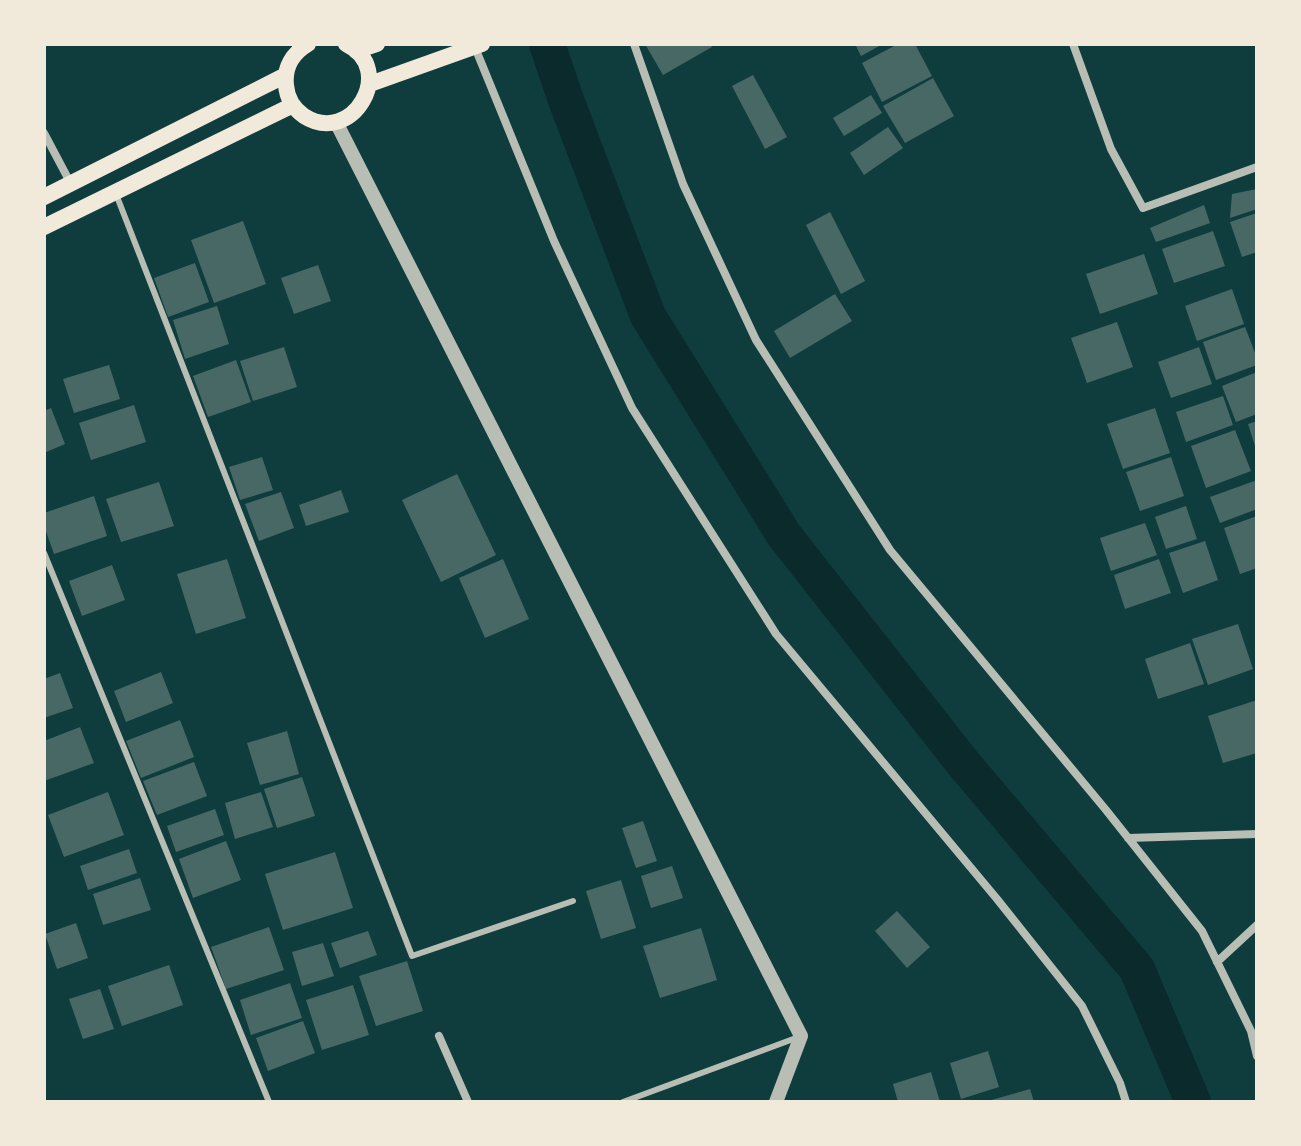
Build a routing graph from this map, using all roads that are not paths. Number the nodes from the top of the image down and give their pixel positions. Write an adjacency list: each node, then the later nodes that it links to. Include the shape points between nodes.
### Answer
1 (377, 44): 6 (main road)
2 (634, 44): 19 (street, via 683,184 756,340 890,550)
3 (1073, 44): 12 (street, via 1111,149 1143,208)
4 (477, 45): 8 (main road); 30 (street, via 554,241 632,408 776,634 1082,1006)
5 (302, 46): 7 (main road)
6 (351, 48): 8 (main road, via 368,70)
7 (286, 75): 9 (main road); 13 (main road)
8 (370, 84): 10 (main road, via 359,108)
9 (293, 105): 10 (main road, via 309,119); 14 (main road)
10 (336, 122): 24 (street)
11 (44, 133): 13 (street)
12 (1257, 167)
13 (71, 184): 15 (main road)
14 (114, 190): 16 (main road); 20 (lane, via 412,956)
15 (44, 197)
16 (44, 227)
17 (44, 553): 26 (lane)
18 (1257, 834): 19 (street)
19 (1128, 838): 22 (street, via 1202,931)
20 (573, 901)
21 (1257, 925): 22 (street)
22 (1217, 962): 25 (street, via 1251,1031)
23 (439, 1036): 27 (street)
24 (801, 1036): 28 (lane); 29 (street)
25 (1257, 1056)
26 (269, 1102)
27 (468, 1102)
28 (623, 1102)
29 (776, 1102)
30 (1126, 1102)

